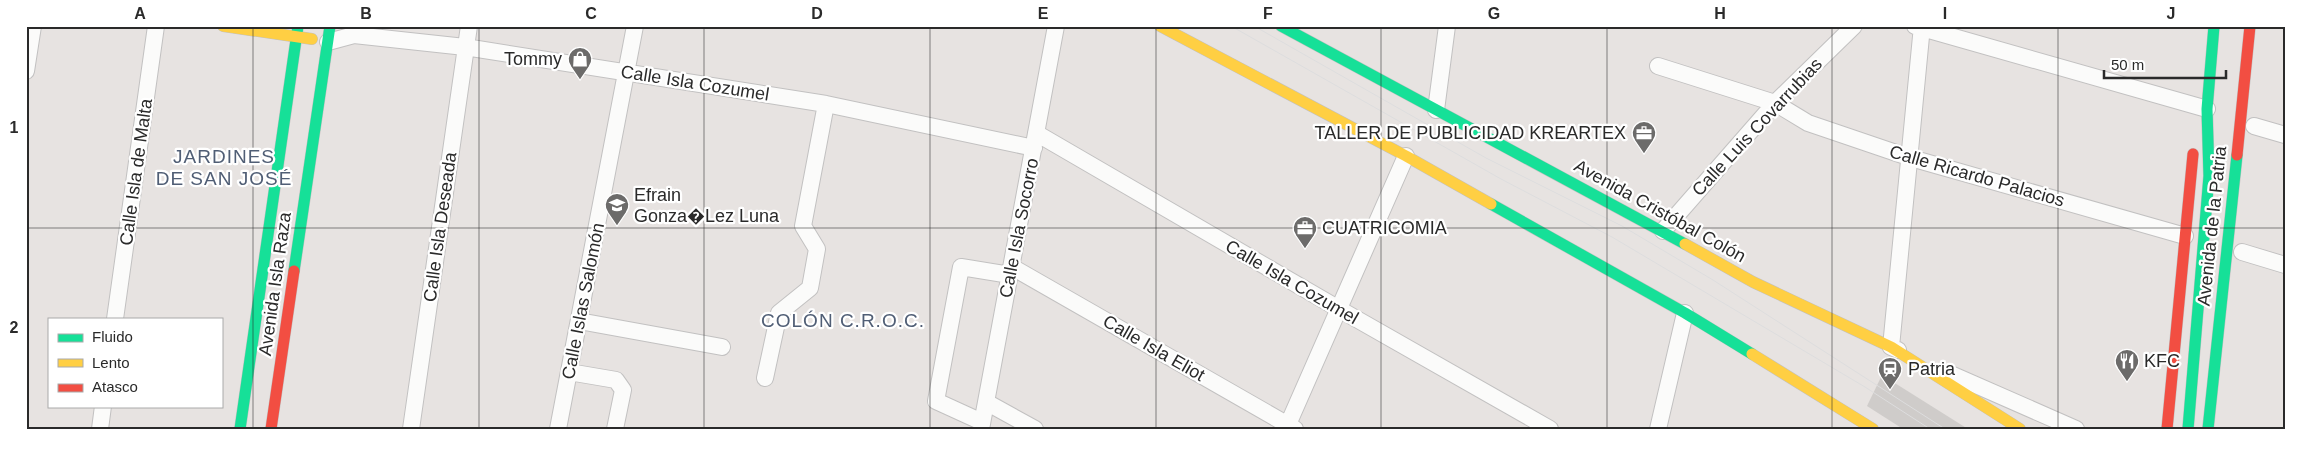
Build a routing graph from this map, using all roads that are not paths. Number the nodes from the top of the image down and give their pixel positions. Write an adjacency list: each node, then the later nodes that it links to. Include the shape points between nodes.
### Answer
1 (33, 26): 21 (street)
2 (156, 26): 42 (street, Calle Isla de Malta)
3 (222, 26): 16 (main road, Calle Isla Cozumel)
4 (469, 26): 19 (street, Calle Isla Deseada)
5 (635, 26): 22 (street, Calle Islas Salomón)
6 (1056, 26): 30 (street, Calle Isla Socorro)
7 (1160, 26): 32 (main road)
8 (1281, 26): 26 (main road, Avenida Cristóbal Colón)
9 (1447, 26): 26 (street)
10 (1854, 26): 23 (street, Calle Luis Covarrubias)
11 (2214, 26): 25 (main road, Avenida de la Patria)
12 (2250, 26): 67 (main road, Avenida de la Patria)
13 (2261, 26): 18 (main road)
14 (1920, 27): 25 (street); 33 (street)
15 (350, 30): 17 (street, Calle Isla Cozumel); 19 (street, Calle Isla Cozumel)
16 (297, 31): 17 (main road, Calle Isla Cozumel); 54 (main road, Avenida Isla Raza)
17 (329, 34): 55 (main road, Avenida Isla Raza)
18 (2260, 44)
19 (466, 47): 22 (street, Calle Isla Cozumel); 56 (street, Calle Isla Deseada)
20 (1658, 66): 23 (street, Calle Ricardo Palacios)
21 (26, 71)
22 (627, 72): 24 (street, Calle Isla Cozumel); 43 (street, Calle Islas Salomón)
23 (1775, 103): 33 (street, Calle Ricardo Palacios, via 1808,123); 34 (street, Calle Luis Covarrubias)
24 (826, 104): 30 (street, Calle Isla Cozumel); 48 (street, via 803,226 817,249 810,288 778,313)
25 (2207, 109): 27 (main road); 66 (main road, Avenida de la Patria, via 2209,176)
26 (1436, 110): 34 (main road, Avenida Cristóbal Colón)
27 (2196, 127)
28 (2254, 127): 29 (street)
29 (2285, 135)
30 (1035, 141): 38 (street, Calle Isla Socorro); 40 (street, Calle Isla Cozumel)
31 (2194, 145): 35 (main road)
32 (1406, 156): 40 (street); 41 (main road)
33 (1911, 158): 35 (street, Calle Ricardo Palacios); 46 (street)
34 (1663, 231): 39 (main road, Avenida Cristóbal Colón)
35 (2185, 236): 65 (main road)
36 (2242, 252): 37 (street)
37 (2285, 265)
38 (1011, 271): 49 (street, Calle Isla Socorro); 51 (street, via 962,267 936,401); 52 (street, Calle Isla Eliot)
39 (1753, 282): 44 (main road); 46 (main road, Avenida Cristóbal Colón)
40 (1339, 309): 52 (street); 60 (street, Calle Isla Cozumel)
41 (1685, 313): 61 (street); 62 (main road)
42 (115, 318)
43 (579, 321): 45 (street); 47 (street, Calle Islas Salomón)
44 (1813, 323)
45 (722, 347)
46 (1891, 347): 63 (main road, Avenida Cristóbal Colón); 64 (street)
47 (569, 372): 57 (street, Calle Islas Salomón); 58 (street, via 616,380 623,390)
48 (765, 378)
49 (986, 402): 51 (street, Calle Isla Socorro); 59 (street)
50 (103, 408): 53 (street)
51 (982, 426)
52 (1290, 427)
53 (100, 429)
54 (240, 429)
55 (271, 429)
56 (411, 429)
57 (558, 429)
58 (616, 429)
59 (1035, 429)
60 (1550, 429)
61 (1658, 429)
62 (1873, 429)
63 (2020, 429)
64 (2076, 429)
65 (2167, 429)
66 (2188, 429)
67 (2208, 429)

